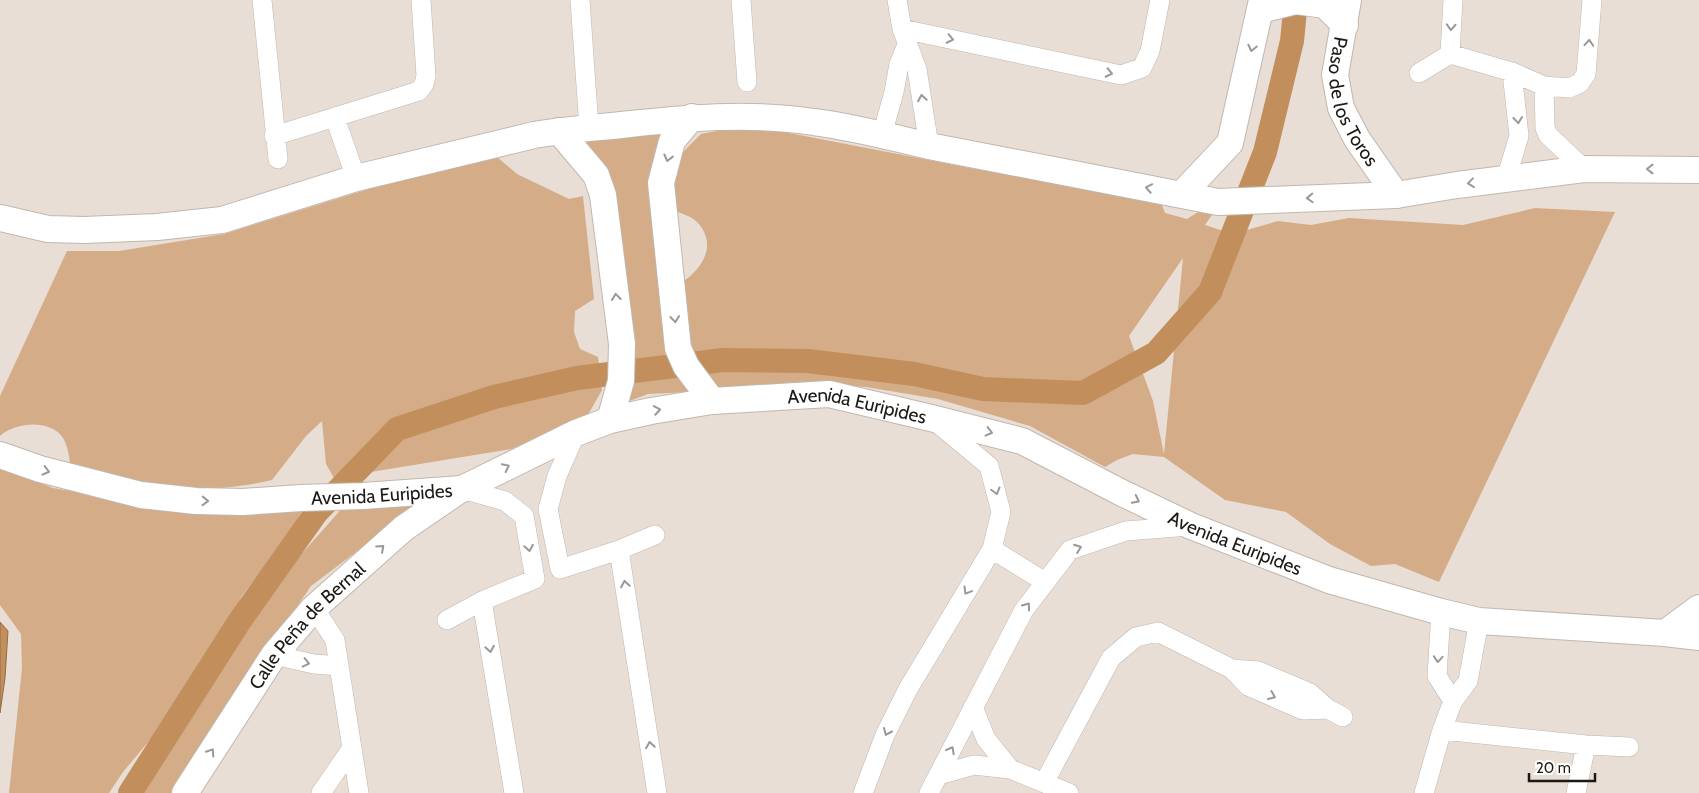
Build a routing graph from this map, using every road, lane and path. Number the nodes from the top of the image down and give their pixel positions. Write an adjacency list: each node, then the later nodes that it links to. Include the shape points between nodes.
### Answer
1 (262, 0): 22 (street)
2 (421, 0): 18 (street, via 424,84 418,91)
3 (580, 0): 19 (street)
4 (741, 0): 15 (street)
5 (897, 0): 11 (street)
6 (1160, 0): 11 (street, one-way to 6, via 1121,75 1142,68 1150,51)
7 (1453, 0): 12 (street, one-way to 12)
8 (1592, 0): 16 (street, one-way to 8, via 1569,88 1580,83 1586,74)
9 (1261, 5): 10 (street, via 1296,1); 29 (street, one-way to 29, via 1230,143)
10 (1346, 12): 30 (street, Paso de los Toros, via 1335,75 1341,108)
11 (905, 37): 21 (street); 23 (street, one-way to 11, via 917,69)
12 (1450, 54): 13 (street); 14 (street)
13 (1512, 72): 16 (street); 28 (street, one-way to 28, via 1519,136)
14 (1419, 73)
15 (747, 82)
16 (1544, 86): 25 (street, via 1548,135)
17 (692, 117): 19 (street); 21 (street, via 745,116 813,122); 32 (street, one-way to 32, via 672,141 661,183 682,357)
18 (335, 118): 22 (street); 27 (street)
19 (589, 128): 20 (street)
20 (559, 130): 27 (street); 34 (street, one-way to 20, via 621,382 622,346 602,195 596,175)
21 (882, 135): 23 (street)
22 (274, 136): 24 (street)
23 (929, 146): 29 (street, one-way to 23)
24 (278, 159)
25 (1584, 169): 26 (street, one-way to 25); 28 (street)
26 (1699, 170)
27 (356, 178): 31 (street, via 222,220 84,230 48,229)
28 (1506, 179): 30 (street, one-way to 30)
29 (1182, 194): 30 (street, one-way to 29, via 1218,202)
30 (1396, 195)
31 (0, 218)
32 (712, 401): 33 (street, Avenida Euripides, via 829,394); 34 (street, Avenida Euripides, one-way to 32)
33 (931, 418): 40 (street, Avenida Euripides, one-way to 40, via 1022,441); 42 (street, one-way to 42, via 989,466 1001,512)
34 (610, 420): 35 (street, Avenida Euripides)
35 (576, 433): 37 (street, Avenida Euripides, one-way to 35); 38 (street)
36 (0, 455): 37 (street, Avenida Euripides, one-way to 37, via 40,469 141,495 196,500 243,502)
37 (462, 489): 39 (street, via 505,501); 46 (street, Calle Peña de Bernal, one-way to 37, via 404,528)
38 (548, 509): 39 (street); 43 (street, via 560,569)
39 (524, 516): 45 (street, one-way to 45, via 535,579)
40 (1190, 526): 44 (street, one-way to 40, via 1070,550 1126,531); 48 (street, Avenida Euripides, via 1329,580)
41 (655, 535): 43 (street)
42 (992, 549): 44 (street); 70 (street, one-way to 70, via 908,689 885,735)
43 (619, 550): 69 (street, one-way to 43)
44 (1045, 582): 56 (street, one-way to 44, via 1024,610)
45 (482, 601): 49 (street); 68 (street, one-way to 68)
46 (314, 608): 53 (street, Calle Peña de Bernal); 54 (street, via 335,640)
47 (1699, 608): 51 (street)
48 (1441, 612): 50 (street, Avenida Euripides); 55 (street, one-way to 55, via 1437,676)
49 (447, 620)
50 (1479, 621): 51 (street, Avenida Euripides); 55 (street, via 1468,681)
51 (1665, 633): 52 (street, Avenida Euripides)
52 (1699, 637)
53 (274, 655): 54 (street, one-way to 54); 65 (street, Calle Peña de Bernal, one-way to 53)
54 (339, 666): 61 (street)
55 (1453, 701): 58 (street)
56 (973, 707): 62 (street, via 986,739); 63 (street, one-way to 56)
57 (1336, 713): 64 (street, via 1310,693 1258,671 1232,669 1158,632 1136,637 1111,658)
58 (1442, 730): 59 (street); 73 (street)
59 (1586, 745): 60 (street); 74 (street)
60 (1629, 747)
61 (352, 748): 66 (street); 67 (street)
62 (1010, 769): 63 (street, via 974,765); 64 (street)
63 (938, 775): 71 (street)
64 (1044, 783): 72 (street)
65 (185, 793)
66 (321, 793)
67 (359, 793)
68 (514, 793)
69 (657, 793)
70 (863, 793)
71 (929, 793)
72 (1069, 793)
73 (1424, 793)
74 (1576, 793)

